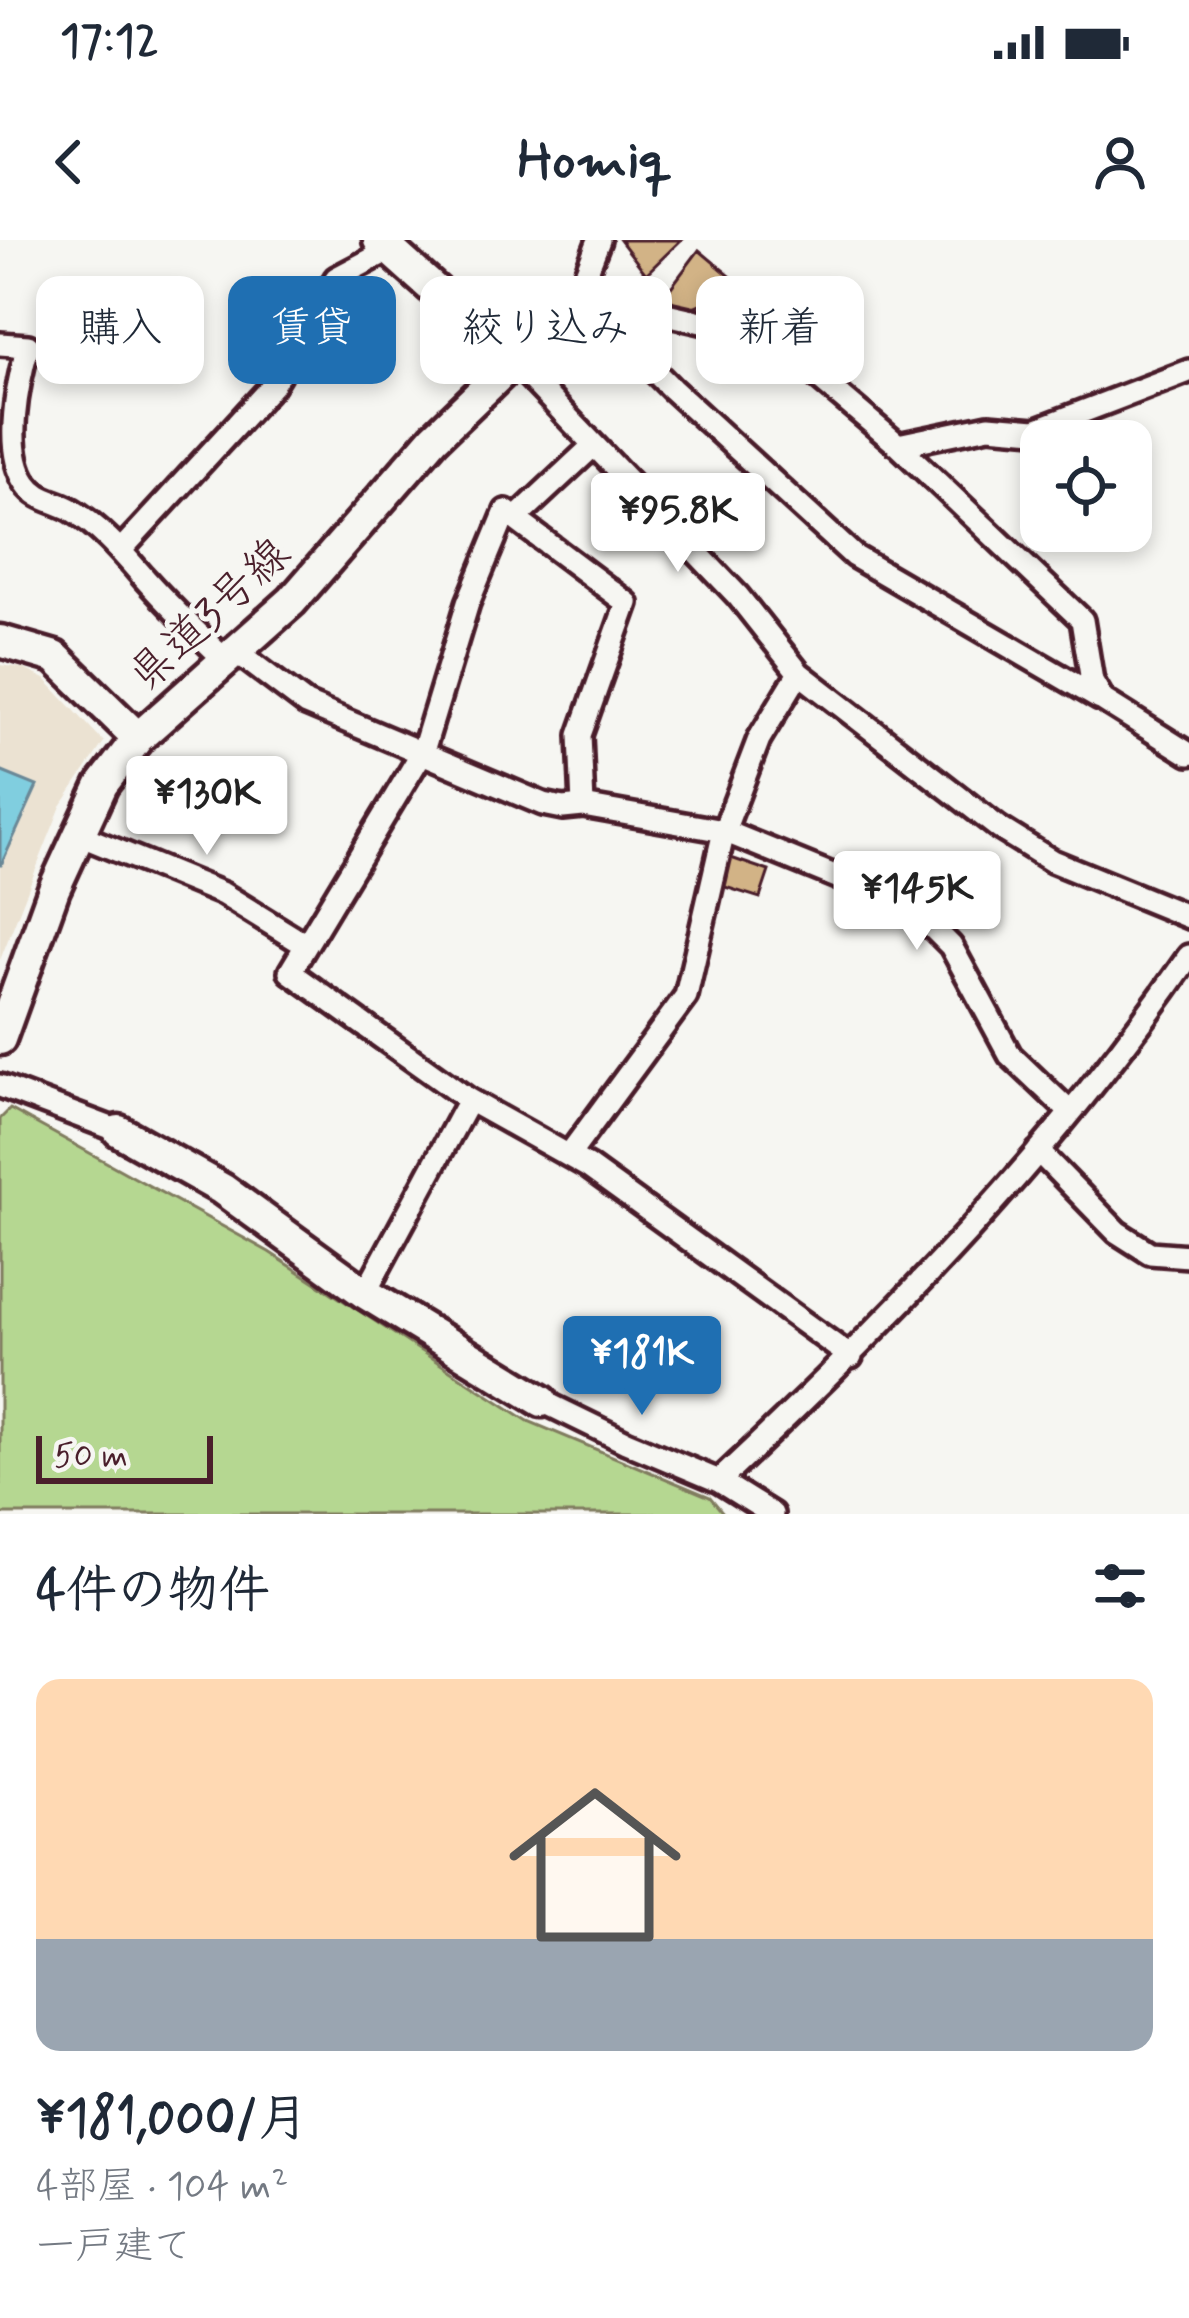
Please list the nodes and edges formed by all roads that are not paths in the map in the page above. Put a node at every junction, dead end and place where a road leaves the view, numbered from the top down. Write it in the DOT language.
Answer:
graph roads {
  1 [pos="599,240"];
  2 [pos="389,243"];
  3 [pos="424,276"];
  4 [pos="585,276"];
  5 [pos="672,315"];
  6 [pos="0,344"];
  7 [pos="1189,370"];
  8 [pos="490,384"];
  9 [pos="536,384"];
  10 [pos="666,384"];
  11 [pos="594,445"];
  12 [pos="898,445"];
  13 [pos="515,518"];
  14 [pos="122,550"];
  15 [pos="0,641"];
  16 [pos="231,656"];
  17 [pos="799,673"];
  18 [pos="1103,700"];
  19 [pos="138,739"];
  20 [pos="423,751"];
  21 [pos="1189,754"];
  22 [pos="583,806"];
  23 [pos="724,831"];
  24 [pos="77,834"];
  25 [pos="1189,917"];
  26 [pos="304,944"];
  27 [pos="1189,956"];
  28 [pos="0,1040"];
  29 [pos="0,1086"];
  30 [pos="469,1100"];
  31 [pos="1070,1112"];
  32 [pos="119,1131"];
  33 [pos="1038,1151"];
  34 [pos="569,1155"];
  35 [pos="1189,1256"];
  36 [pos="365,1293"];
  37 [pos="851,1357"];
  38 [pos="542,1401"];
  39 [pos="719,1481"];
  40 [pos="772,1514"];
  1 -- 4 [label="street"];
  2 -- 3 [label="main road"];
  2 -- 14 [label="street"];
  5 -- 12 [label="street"];
  6 -- 14 [label="street"];
  7 -- 12 [label="street"];
  8 -- 16 [label="main road, 県道3号線"];
  9 -- 11 [label="street"];
  10 -- 18 [label="street"];
  11 -- 13 [label="street"];
  11 -- 17 [label="street"];
  12 -- 18 [label="street"];
  13 -- 20 [label="street"];
  13 -- 22 [label="street"];
  14 -- 16 [label="street"];
  15 -- 19 [label="main road"];
  16 -- 19 [label="main road, 県道3号線"];
  16 -- 20 [label="street"];
  17 -- 23 [label="street"];
  17 -- 25 [label="street"];
  18 -- 21 [label="street"];
  19 -- 24 [label="main road, 県道3号線"];
  20 -- 22 [label="street"];
  20 -- 26 [label="street"];
  22 -- 23 [label="street"];
  23 -- 31 [label="street"];
  23 -- 34 [label="street"];
  24 -- 26 [label="street"];
  24 -- 28 [label="main road, 県道3号線"];
  26 -- 30 [label="street"];
  27 -- 31 [label="street"];
  29 -- 32 [label="street"];
  30 -- 34 [label="street"];
  30 -- 36 [label="street"];
  31 -- 33 [label="street"];
  32 -- 36 [label="main road"];
  33 -- 35 [label="street"];
  33 -- 37 [label="street"];
  34 -- 37 [label="street"];
  36 -- 38 [label="main road"];
  37 -- 39 [label="street"];
  38 -- 39 [label="street"];
  39 -- 40 [label="street"];
}
